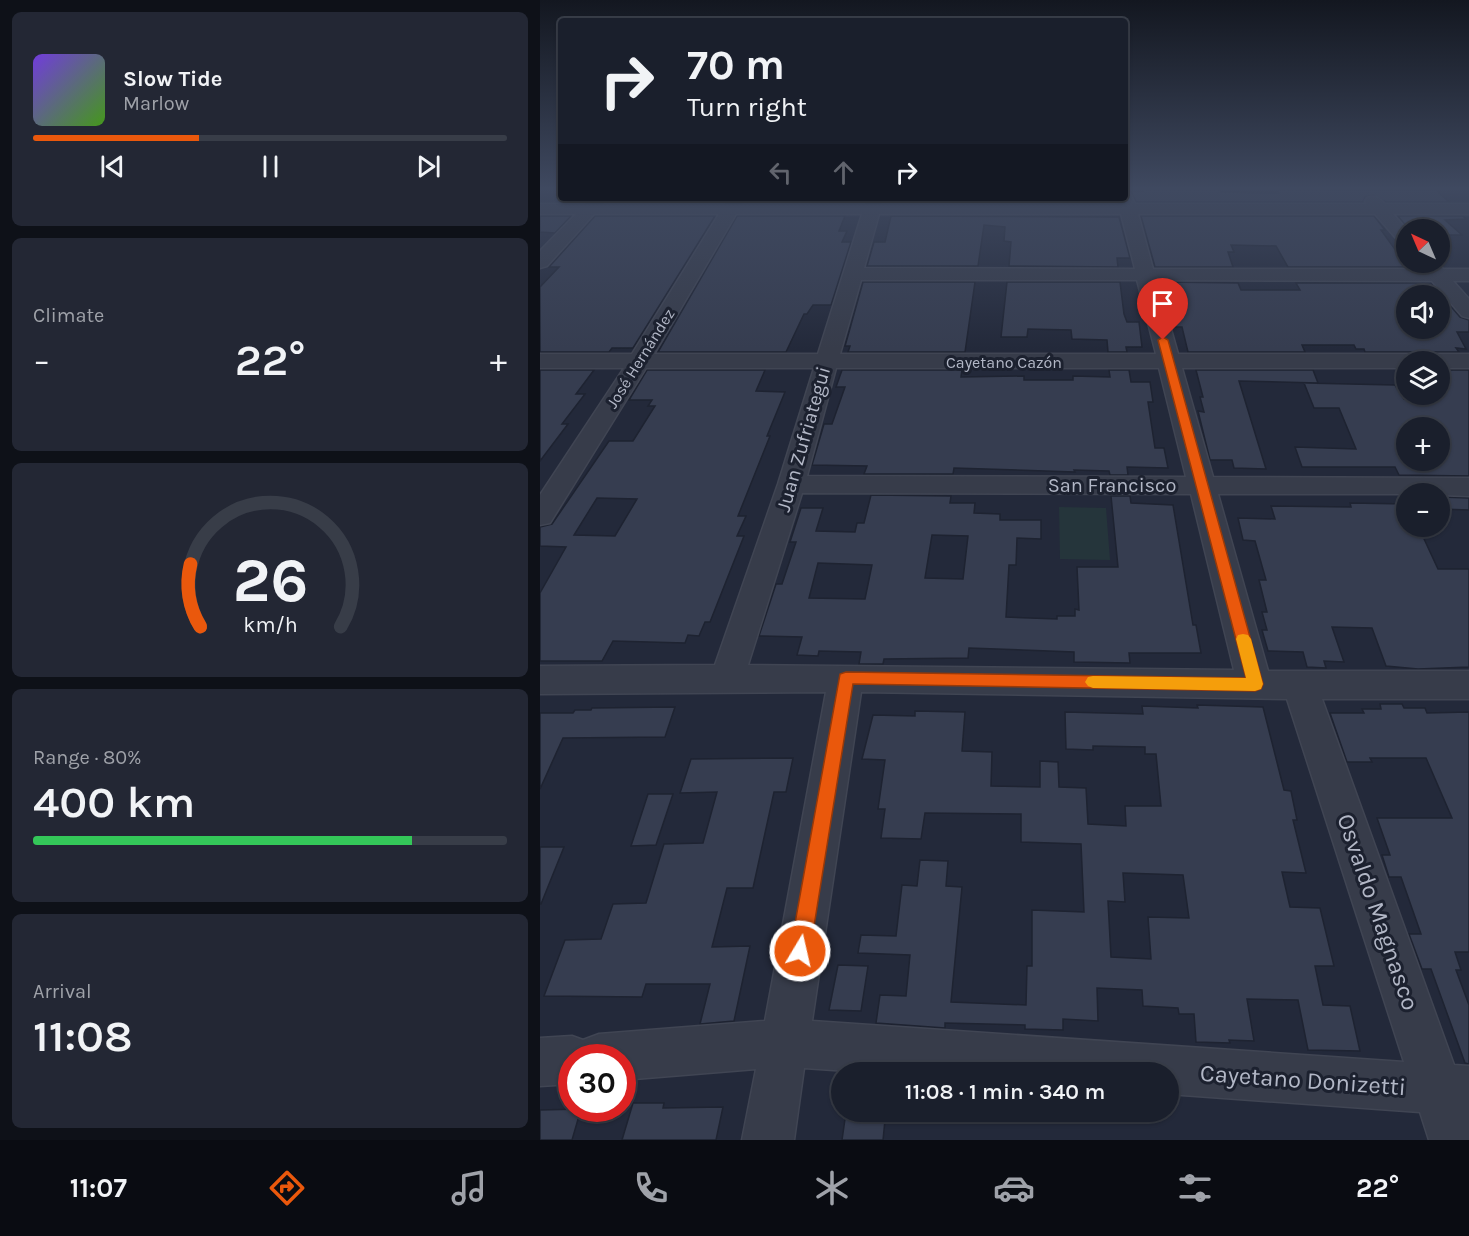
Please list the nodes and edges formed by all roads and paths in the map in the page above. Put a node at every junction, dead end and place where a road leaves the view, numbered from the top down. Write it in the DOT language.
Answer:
graph roads {
  1 [pos="559,242"];
  2 [pos="711,242"];
  3 [pos="862,242"];
  4 [pos="1137,242"];
  5 [pos="540,262"];
  6 [pos="1396,270"];
  7 [pos="1450,272"];
  8 [pos="1435,273"];
  9 [pos="852,274"];
  10 [pos="1146,274"];
  11 [pos="1469,275"];
  12 [pos="1469,312"];
  13 [pos="640,360"];
  14 [pos="540,361"];
  15 [pos="1469,361"];
  16 [pos="826,362"];
  17 [pos="1169,362"];
  18 [pos="791,484"];
  19 [pos="1202,485"];
  20 [pos="1469,487"];
  21 [pos="540,516"];
  22 [pos="846,678"];
  23 [pos="727,679"];
  24 [pos="540,680"];
  25 [pos="1255,684"];
  26 [pos="1300,685"];
  27 [pos="1469,685"];
  28 [pos="784,1043"];
  29 [pos="636,1055"];
  30 [pos="558,1061"];
  31 [pos="540,1062"];
  32 [pos="1454,1090"];
  33 [pos="768,1140"];
  34 [pos="1455,1140"];
  1 -- 5 [label="street"];
  2 -- 13 [label="street, José Hernández"];
  3 -- 9 [label="street, Juan Zufriategui"];
  4 -- 10 [label="street"];
  6 -- 10 [label="street"];
  7 -- 11 [label="street"];
  8 -- 12 [label="street"];
  9 -- 10 [label="street"];
  9 -- 16 [label="street, Juan Zufriategui"];
  10 -- 17 [label="street"];
  13 -- 14 [label="street, Cayetano Cazón"];
  13 -- 16 [label="street, Cayetano Cazón"];
  13 -- 21 [label="street, José Hernández"];
  15 -- 17 [label="street, Cayetano Cazón"];
  16 -- 17 [label="street, Cayetano Cazón"];
  16 -- 18 [label="street, Juan Zufriategui"];
  17 -- 19 [label="street"];
  18 -- 19 [label="street, San Francisco"];
  18 -- 23 [label="street, Juan Zufriategui"];
  19 -- 20 [label="street, San Francisco"];
  19 -- 25 [label="street"];
  22 -- 23 [label="street"];
  22 -- 25 [label="street"];
  22 -- 28 [label="street"];
  23 -- 24 [label="street"];
  25 -- 26 [label="street"];
  26 -- 27 [label="street"];
  26 -- 32 [label="street, Osvaldo Magnasco"];
  28 -- 29 [label="street, Cayetano Donizetti"];
  28 -- 32 [label="street, Cayetano Donizetti"];
  28 -- 33 [label="street"];
  30 -- 31 [label="street"];
  32 -- 34 [label="street, Osvaldo Magnasco"];
}
